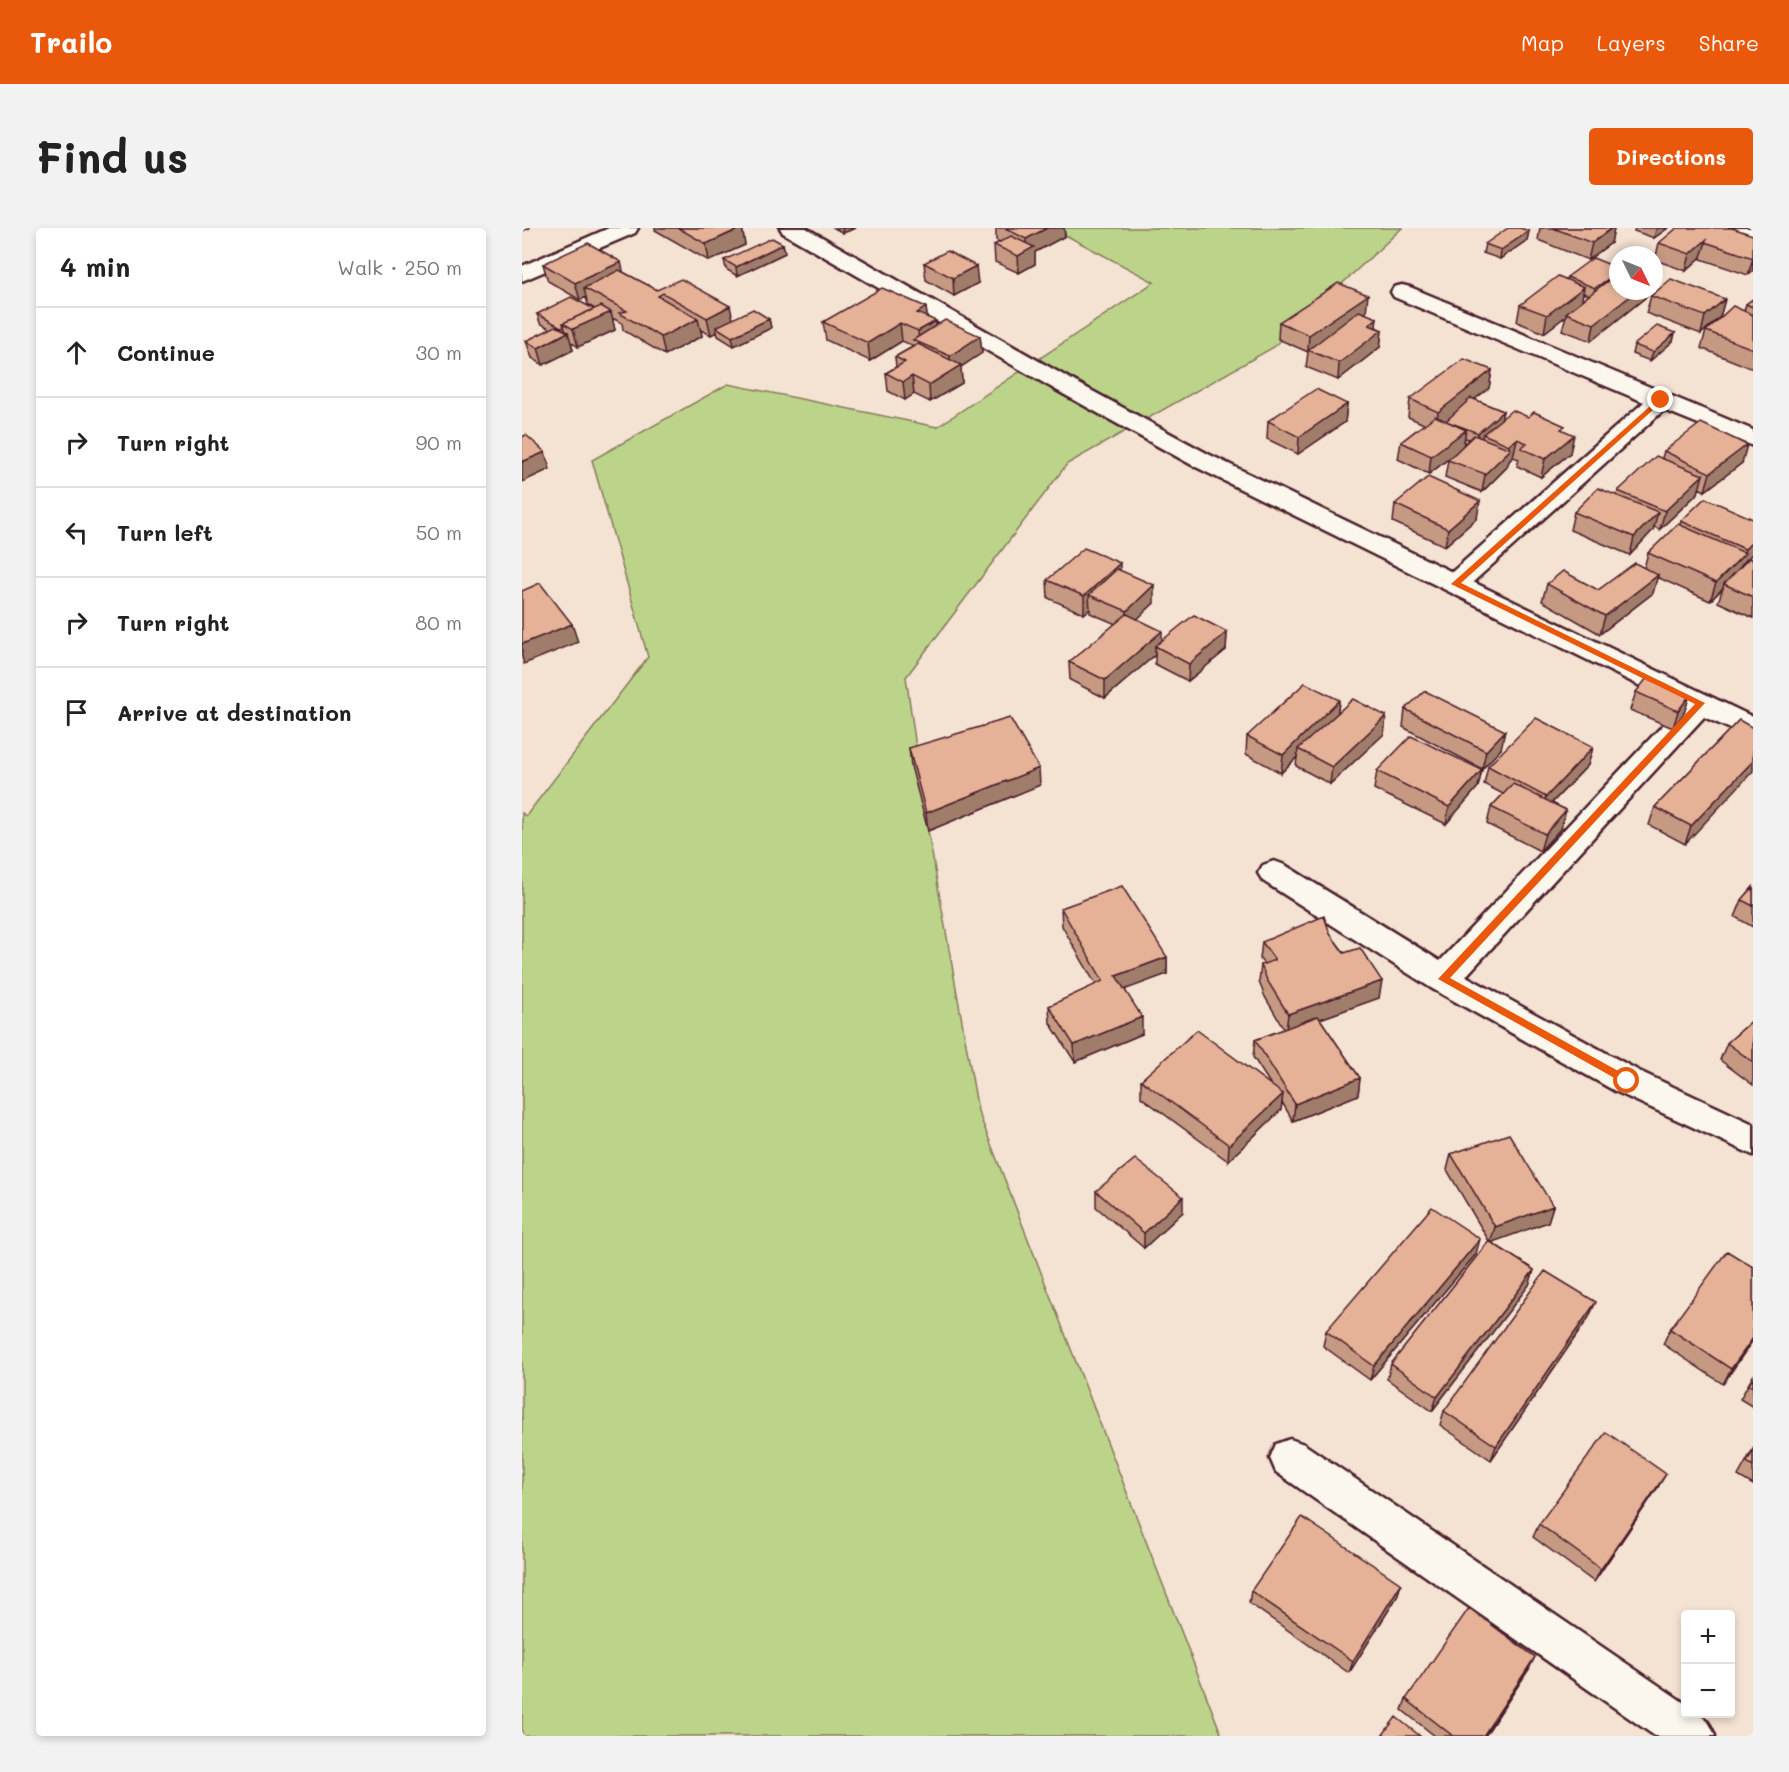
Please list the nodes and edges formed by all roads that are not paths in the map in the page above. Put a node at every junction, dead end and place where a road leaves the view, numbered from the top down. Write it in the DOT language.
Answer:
graph roads {
  1 [pos="627,228"];
  2 [pos="791,228"];
  3 [pos="1741,228"];
  4 [pos="1753,232"];
  5 [pos="522,274"];
  6 [pos="1402,292"];
  7 [pos="1661,400"];
  8 [pos="1753,439"];
  9 [pos="1455,584"];
  10 [pos="1700,703"];
  11 [pos="1753,729"];
  12 [pos="1274,873"];
  13 [pos="1443,979"];
  14 [pos="1753,1140"];
  15 [pos="1290,1458"];
  16 [pos="1693,1736"];
  1 -- 5 [label="street"];
  2 -- 9 [label="street"];
  3 -- 4 [label="street"];
  6 -- 7 [label="street"];
  7 -- 8 [label="street"];
  7 -- 9 [label="street"];
  9 -- 10 [label="street"];
  10 -- 11 [label="street"];
  10 -- 13 [label="street"];
  12 -- 13 [label="street"];
  13 -- 14 [label="street"];
  15 -- 16 [label="street"];
}
